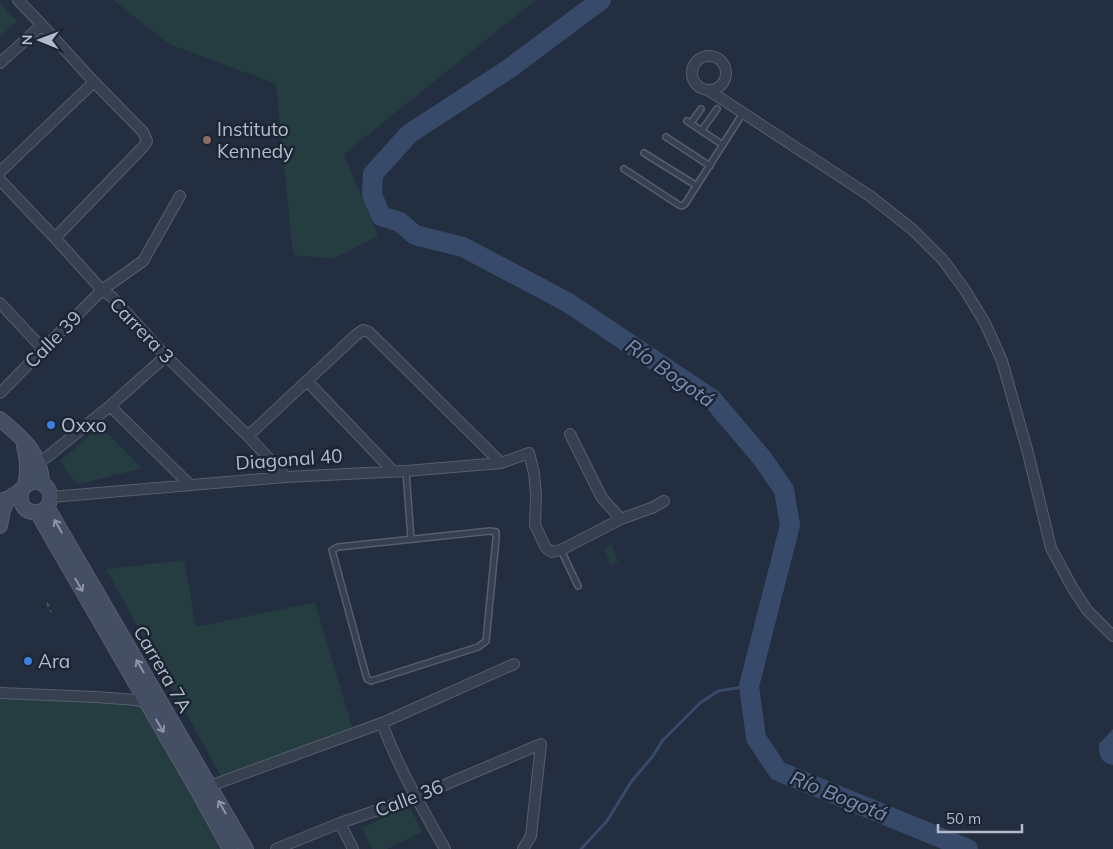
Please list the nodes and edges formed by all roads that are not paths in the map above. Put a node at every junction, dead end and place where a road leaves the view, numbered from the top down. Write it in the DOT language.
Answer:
graph roads {
  1 [pos="18,0"];
  2 [pos="42,25"];
  3 [pos="0,64"];
  4 [pos="94,82"];
  5 [pos="708,90"];
  6 [pos="700,109"];
  7 [pos="717,109"];
  8 [pos="743,113"];
  9 [pos="702,130"];
  10 [pos="666,137"];
  11 [pos="723,145"];
  12 [pos="644,153"];
  13 [pos="710,166"];
  14 [pos="624,169"];
  15 [pos="0,172"];
  16 [pos="0,180"];
  17 [pos="697,186"];
  18 [pos="180,196"];
  19 [pos="55,238"];
  20 [pos="102,290"];
  21 [pos="0,304"];
  22 [pos="43,349"];
  23 [pos="166,356"];
  24 [pos="307,381"];
  25 [pos="0,392"];
  26 [pos="110,406"];
  27 [pos="0,419"];
  28 [pos="570,434"];
  29 [pos="248,436"];
  30 [pos="23,440"];
  31 [pos="39,462"];
  32 [pos="501,463"];
  33 [pos="393,471"];
  34 [pos="406,471"];
  35 [pos="286,477"];
  36 [pos="42,483"];
  37 [pos="190,485"];
  38 [pos="24,488"];
  39 [pos="4,500"];
  40 [pos="664,501"];
  41 [pos="40,506"];
  42 [pos="621,519"];
  43 [pos="1,520"];
  44 [pos="411,539"];
  45 [pos="561,550"];
  46 [pos="578,586"];
  47 [pos="1113,636"];
  48 [pos="514,664"];
  49 [pos="0,693"];
  50 [pos="146,702"];
  51 [pos="382,723"];
  52 [pos="210,786"];
  53 [pos="416,797"];
  54 [pos="340,823"];
  55 [pos="230,849"];
  56 [pos="246,849"];
  57 [pos="276,849"];
  58 [pos="353,849"];
  59 [pos="445,849"];
  60 [pos="523,849"];
  1 -- 2 [label="street"];
  2 -- 3 [label="street"];
  2 -- 4 [label="street"];
  4 -- 15 [label="street"];
  4 -- 19 [label="street"];
  5 -- 8 [label="street"];
  6 -- 9 [label="lane"];
  7 -- 9 [label="lane"];
  8 -- 11 [label="lane"];
  8 -- 47 [label="street"];
  9 -- 11 [label="lane"];
  10 -- 13 [label="lane"];
  11 -- 13 [label="lane"];
  12 -- 17 [label="lane"];
  13 -- 17 [label="lane"];
  14 -- 17 [label="lane"];
  16 -- 19 [label="street, Carrera 3"];
  18 -- 20 [label="street, Calle 39"];
  19 -- 20 [label="street, Carrera 3"];
  20 -- 22 [label="street, Calle 39"];
  20 -- 23 [label="street, Carrera 3"];
  21 -- 22 [label="street"];
  22 -- 25 [label="street, Calle 39"];
  23 -- 26 [label="street"];
  23 -- 29 [label="street, Carrera 3"];
  24 -- 29 [label="street"];
  24 -- 32 [label="street"];
  24 -- 33 [label="street"];
  26 -- 31 [label="street"];
  26 -- 37 [label="street"];
  27 -- 30 [label="main road"];
  28 -- 42 [label="street"];
  29 -- 35 [label="street, Carrera 3"];
  30 -- 31 [label="main road"];
  30 -- 38 [label="main road"];
  31 -- 36 [label="main road"];
  32 -- 34 [label="street, Diagonal 40"];
  32 -- 45 [label="street, Diagonal 40"];
  33 -- 34 [label="street, Diagonal 40"];
  33 -- 35 [label="street, Diagonal 40"];
  34 -- 44 [label="lane"];
  35 -- 37 [label="street, Diagonal 40"];
  36 -- 38 [label="main road"];
  36 -- 41 [label="main road"];
  37 -- 41 [label="street, Diagonal 40"];
  38 -- 39 [label="main road"];
  38 -- 41 [label="main road"];
  39 -- 43 [label="main road"];
  40 -- 42 [label="street"];
  41 -- 43 [label="main road, Diagonal 40"];
  41 -- 50 [label="main road, Carrera 7A, one-way"];
  52 -- 41 [label="main road, Carrera 7A, one-way"];
  42 -- 45 [label="street"];
  44 -- 44 [label="lane"];
  45 -- 46 [label="lane"];
  48 -- 51 [label="street"];
  49 -- 50 [label="street"];
  50 -- 55 [label="main road, Carrera 7A, one-way"];
  51 -- 52 [label="street"];
  51 -- 53 [label="street"];
  56 -- 52 [label="main road, Carrera 7A, one-way"];
  53 -- 54 [label="street, Calle 36"];
  53 -- 59 [label="street"];
  53 -- 60 [label="street, Calle 36"];
  54 -- 57 [label="street, Calle 36"];
  54 -- 58 [label="street"];
}
